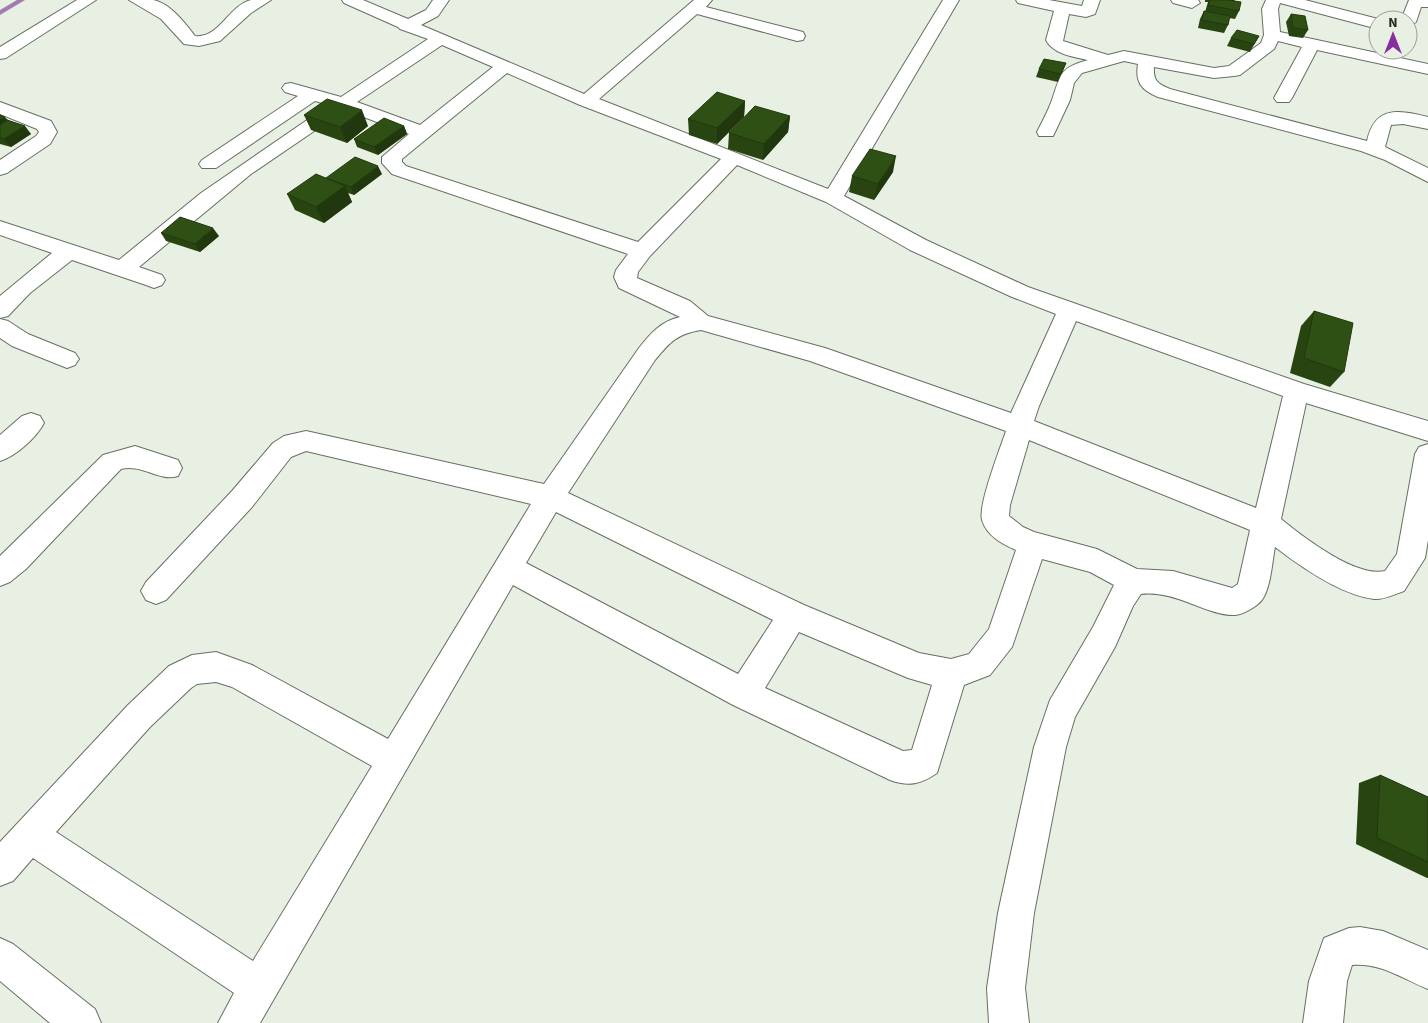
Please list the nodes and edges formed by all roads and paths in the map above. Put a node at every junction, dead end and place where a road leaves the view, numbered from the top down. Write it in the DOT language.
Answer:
graph roads {
  1 [pos="88,0"];
  2 [pos="137,0"];
  3 [pos="263,0"];
  4 [pos="350,0"];
  5 [pos="441,0"];
  6 [pos="951,0"];
  7 [pos="1024,0"];
  8 [pos="1092,0"];
  9 [pos="1274,0"];
  10 [pos="1286,0"];
  11 [pos="1428,2"];
  12 [pos="698,4"];
  13 [pos="1063,8"];
  14 [pos="1412,10"];
  15 [pos="1368,21"];
  16 [pos="406,26"];
  17 [pos="1272,35"];
  18 [pos="797,36"];
  19 [pos="440,40"];
  20 [pos="1312,44"];
  21 [pos="1368,52"];
  22 [pos="0,54"];
  23 [pos="1147,59"];
  24 [pos="1106,60"];
  25 [pos="1409,60"];
  26 [pos="504,67"];
  27 [pos="1428,69"];
  28 [pos="291,88"];
  29 [pos="313,94"];
  30 [pos="1283,98"];
  31 [pos="586,101"];
  32 [pos="342,103"];
  33 [pos="0,107"];
  34 [pos="1428,123"];
  35 [pos="422,132"];
  36 [pos="1046,132"];
  37 [pos="1375,150"];
  38 [pos="734,157"];
  39 [pos="208,164"];
  40 [pos="0,169"];
  41 [pos="1428,176"];
  42 [pos="833,198"];
  43 [pos="0,228"];
  44 [pos="642,251"];
  45 [pos="68,252"];
  46 [pos="121,270"];
  47 [pos="154,280"];
  48 [pos="1070,309"];
  49 [pos="0,310"];
  50 [pos="701,322"];
  51 [pos="0,327"];
  52 [pos="67,359"];
  53 [pos="1297,391"];
  54 [pos="31,423"];
  55 [pos="1020,426"];
  56 [pos="1428,431"];
  57 [pos="0,452"];
  58 [pos="1428,454"];
  59 [pos="168,468"];
  60 [pos="550,497"];
  61 [pos="1266,524"];
  62 [pos="1032,545"];
  63 [pos="508,568"];
  64 [pos="0,573"];
  65 [pos="1132,582"];
  66 [pos="156,592"];
  67 [pos="793,615"];
  68 [pos="952,674"];
  69 [pos="744,694"];
  70 [pos="394,760"];
  71 [pos="29,835"];
  72 [pos="0,868"];
  73 [pos="0,957"];
  74 [pos="1428,970"];
  75 [pos="260,988"];
  76 [pos="81,1023"];
  77 [pos="238,1023"];
  78 [pos="1009,1023"];
  79 [pos="1323,1023"];
  1 -- 22 [label="street"];
  2 -- 3 [label="street"];
  4 -- 16 [label="street"];
  5 -- 16 [label="street"];
  6 -- 42 [label="street"];
  7 -- 13 [label="street"];
  8 -- 13 [label="street"];
  9 -- 17 [label="street"];
  10 -- 15 [label="street"];
  11 -- 14 [label="street"];
  12 -- 18 [label="street"];
  12 -- 31 [label="street"];
  13 -- 24 [label="street"];
  16 -- 19 [label="street"];
  17 -- 20 [label="street"];
  17 -- 23 [label="street"];
  19 -- 26 [label="street"];
  19 -- 32 [label="street"];
  20 -- 21 [label="street"];
  20 -- 30 [label="street"];
  23 -- 24 [label="street"];
  23 -- 37 [label="street"];
  24 -- 36 [label="street"];
  25 -- 27 [label="street"];
  26 -- 31 [label="street"];
  26 -- 35 [label="street"];
  28 -- 29 [label="street"];
  29 -- 32 [label="street"];
  29 -- 39 [label="street"];
  31 -- 38 [label="street"];
  32 -- 35 [label="street"];
  32 -- 46 [label="street"];
  33 -- 40 [label="street"];
  34 -- 37 [label="street"];
  35 -- 44 [label="street"];
  37 -- 41 [label="street"];
  38 -- 42 [label="street"];
  38 -- 44 [label="street"];
  42 -- 48 [label="street"];
  43 -- 45 [label="street"];
  44 -- 50 [label="street"];
  45 -- 46 [label="street"];
  45 -- 49 [label="street"];
  46 -- 47 [label="street"];
  48 -- 53 [label="street"];
  48 -- 55 [label="street"];
  50 -- 55 [label="street"];
  50 -- 60 [label="street"];
  51 -- 52 [label="street"];
  53 -- 56 [label="street"];
  53 -- 61 [label="street"];
  54 -- 57 [label="street"];
  55 -- 61 [label="street"];
  55 -- 62 [label="street"];
  58 -- 61 [label="street"];
  59 -- 64 [label="street"];
  60 -- 63 [label="street"];
  60 -- 66 [label="street"];
  60 -- 67 [label="street"];
  61 -- 65 [label="street"];
  62 -- 65 [label="street"];
  62 -- 68 [label="street"];
  63 -- 69 [label="street"];
  63 -- 70 [label="street"];
  65 -- 78 [label="street"];
  67 -- 68 [label="street"];
  67 -- 69 [label="street"];
  68 -- 69 [label="street"];
  70 -- 71 [label="street"];
  70 -- 75 [label="street"];
  71 -- 72 [label="street"];
  71 -- 75 [label="street"];
  73 -- 76 [label="street"];
  74 -- 79 [label="street"];
  75 -- 77 [label="street"];
}
